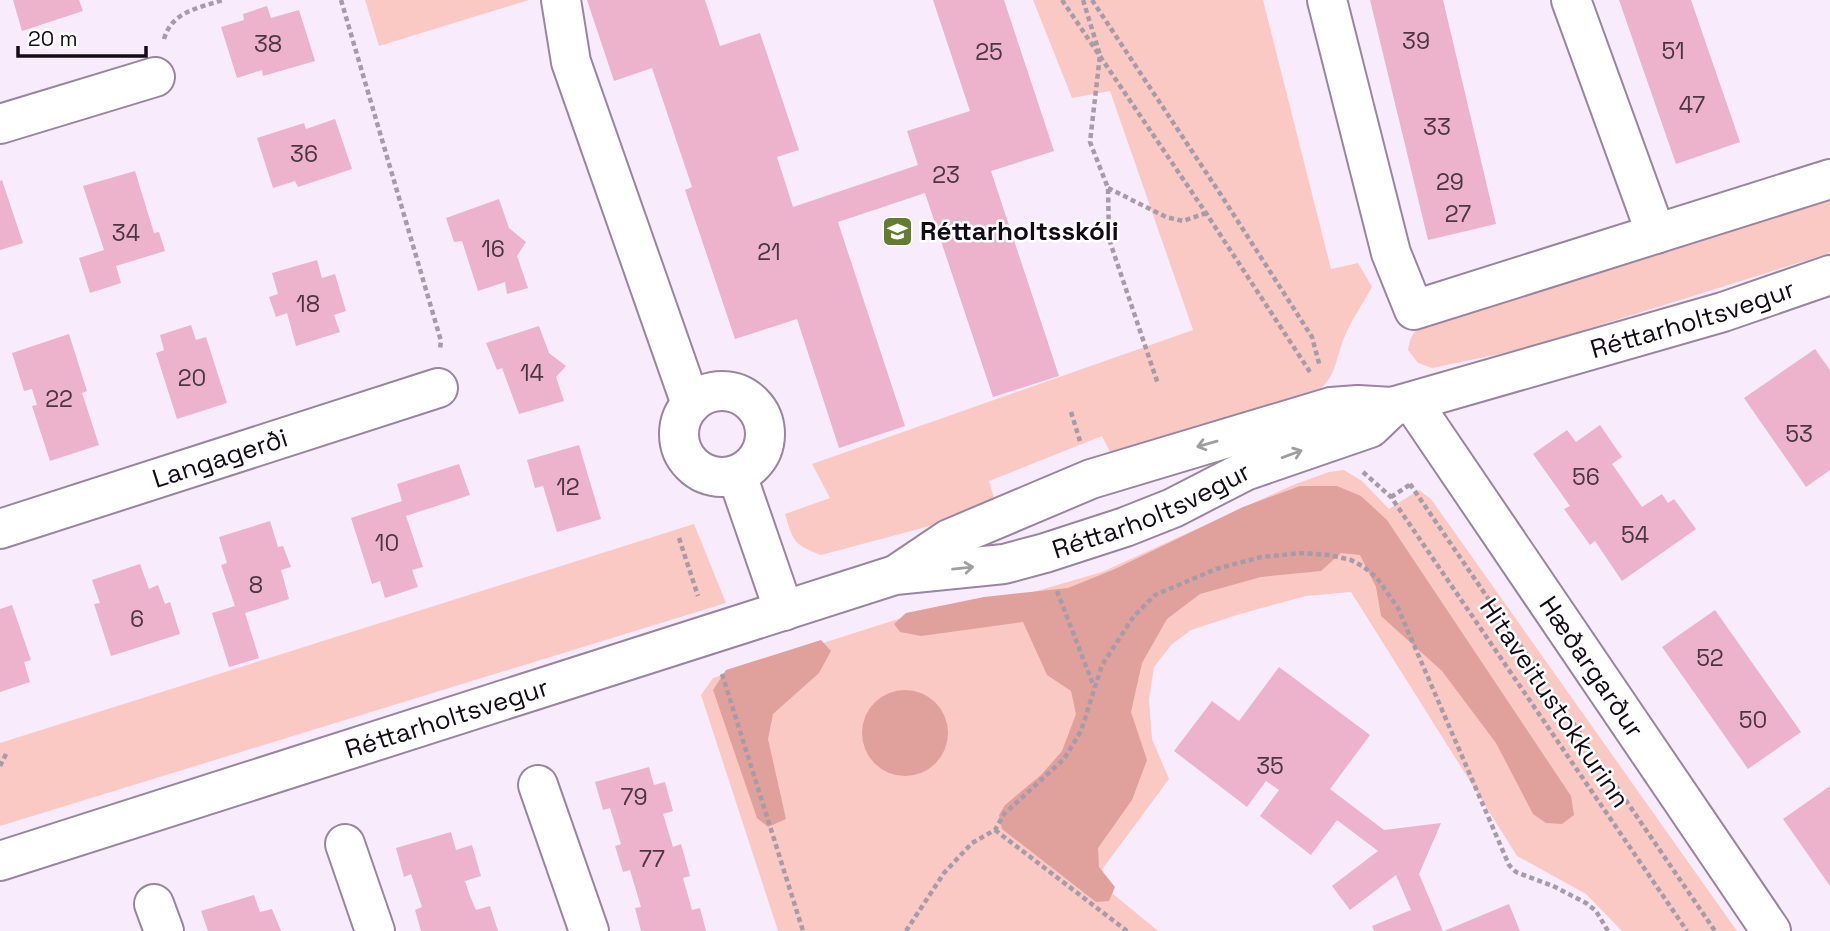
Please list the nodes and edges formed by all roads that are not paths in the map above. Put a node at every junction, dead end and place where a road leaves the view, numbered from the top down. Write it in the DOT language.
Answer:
graph roads {
  1 [pos="561,0"];
  2 [pos="1327,0"];
  3 [pos="1571,0"];
  4 [pos="155,77"];
  5 [pos="0,124"];
  6 [pos="1830,178"];
  7 [pos="1656,234"];
  8 [pos="1830,275"];
  9 [pos="438,388"];
  10 [pos="691,404"];
  11 [pos="1402,405"];
  12 [pos="737,475"];
  13 [pos="0,529"];
  14 [pos="895,575"];
  15 [pos="784,611"];
  16 [pos="538,785"];
  17 [pos="345,844"];
  18 [pos="0,861"];
  19 [pos="375,931"];
  20 [pos="589,931"];
  21 [pos="1771,931"];
  1 -- 10 [label="street"];
  2 -- 7 [label="street"];
  3 -- 7 [label="street"];
  4 -- 5 [label="street"];
  6 -- 7 [label="street"];
  8 -- 11 [label="street, Réttarholtsvegur"];
  9 -- 13 [label="street, Langagerði"];
  10 -- 12 [label="street"];
  10 -- 12 [label="street"];
  14 -- 11 [label="street, Réttarholtsvegur, one-way"];
  11 -- 14 [label="street, Réttarholtsvegur, one-way"];
  11 -- 21 [label="street, Hæðargarður"];
  12 -- 15 [label="street"];
  14 -- 15 [label="street, Réttarholtsvegur"];
  15 -- 18 [label="street, Réttarholtsvegur"];
  16 -- 20 [label="street"];
  17 -- 19 [label="street"];
}
